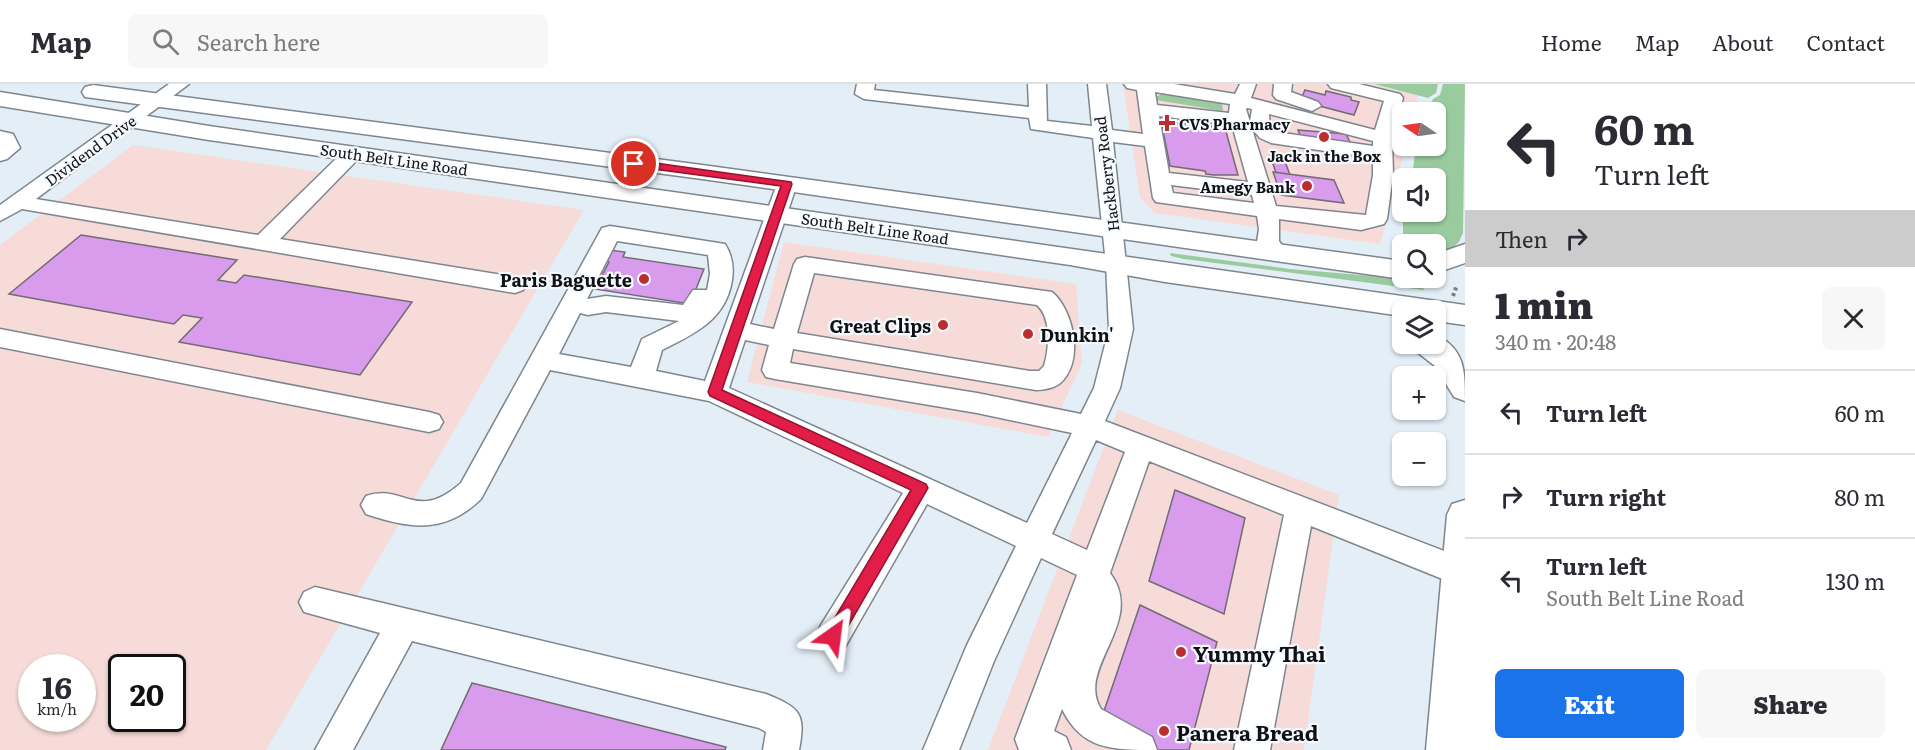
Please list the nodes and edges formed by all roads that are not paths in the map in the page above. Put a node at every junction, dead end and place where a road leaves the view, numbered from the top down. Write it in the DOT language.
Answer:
graph roads {
  1 [pos="30,84"];
  2 [pos="180,84"];
  3 [pos="866,84"];
  4 [pos="1037,84"];
  5 [pos="1096,84"];
  6 [pos="1283,84"];
  7 [pos="1337,84"];
  8 [pos="1151,85"];
  9 [pos="1244,92"];
  10 [pos="0,99"];
  11 [pos="138,104"];
  12 [pos="1263,106"];
  13 [pos="1149,109"];
  14 [pos="1038,114"];
  15 [pos="1240,120"];
  16 [pos="1101,134"];
  17 [pos="0,137"];
  18 [pos="1154,141"];
  19 [pos="1382,145"];
  20 [pos="1248,149"];
  21 [pos="353,153"];
  22 [pos="0,155"];
  23 [pos="1160,178"];
  24 [pos="787,184"];
  25 [pos="1260,190"];
  26 [pos="5,197"];
  27 [pos="1267,212"];
  28 [pos="777,214"];
  29 [pos="1112,229"];
  30 [pos="263,243"];
  31 [pos="710,248"];
  32 [pos="1276,252"];
  33 [pos="1465,253"];
  34 [pos="1446,260"];
  35 [pos="1117,264"];
  36 [pos="1392,269"];
  37 [pos="515,285"];
  38 [pos="1449,296"];
  39 [pos="1334,298"];
  40 [pos="580,305"];
  41 [pos="1392,322"];
  42 [pos="693,323"];
  43 [pos="735,330"];
  44 [pos="0,338"];
  45 [pos="783,339"];
  46 [pos="1441,354"];
  47 [pos="543,360"];
  48 [pos="913,361"];
  49 [pos="641,377"];
  50 [pos="1465,389"];
  51 [pos="714,392"];
  52 [pos="910,392"];
  53 [pos="429,422"];
  54 [pos="1089,426"];
  55 [pos="1141,445"];
  56 [pos="921,488"];
  57 [pos="376,505"];
  58 [pos="1300,508"];
  59 [pos="1465,515"];
  60 [pos="1035,541"];
  61 [pos="1094,572"];
  62 [pos="1461,572"];
  63 [pos="315,602"];
  64 [pos="403,625"];
  65 [pos="833,636"];
  66 [pos="333,750"];
  67 [pos="781,750"];
  68 [pos="940,750"];
  69 [pos="1053,750"];
  70 [pos="1139,750"];
  71 [pos="1252,750"];
  72 [pos="1448,750"];
  1 -- 11 [label="main road, South Belt Line Road"];
  2 -- 11 [label="street, Dividend Drive"];
  3 -- 14 [label="street"];
  4 -- 14 [label="street"];
  5 -- 16 [label="street, Hackberry Road"];
  6 -- 19 [label="street"];
  7 -- 19 [label="street"];
  8 -- 9 [label="street"];
  8 -- 13 [label="street"];
  9 -- 12 [label="street"];
  9 -- 15 [label="street"];
  10 -- 11 [label="main road, South Belt Line Road"];
  11 -- 21 [label="main road, South Belt Line Road"];
  11 -- 24 [label="main road, South Belt Line Road"];
  11 -- 26 [label="street, Dividend Drive"];
  12 -- 19 [label="street"];
  12 -- 19 [label="street"];
  13 -- 15 [label="street"];
  13 -- 18 [label="street"];
  14 -- 16 [label="street"];
  15 -- 20 [label="street"];
  16 -- 18 [label="street"];
  16 -- 29 [label="street, Hackberry Road"];
  17 -- 22 [label="street"];
  18 -- 23 [label="street"];
  19 -- 20 [label="street"];
  19 -- 27 [label="street"];
  20 -- 25 [label="street"];
  21 -- 28 [label="main road, South Belt Line Road"];
  21 -- 30 [label="street"];
  23 -- 25 [label="street"];
  23 -- 27 [label="street"];
  24 -- 28 [label="street"];
  24 -- 29 [label="main road, South Belt Line Road"];
  25 -- 27 [label="street"];
  26 -- 30 [label="street"];
  27 -- 32 [label="street"];
  28 -- 35 [label="main road, South Belt Line Road"];
  28 -- 43 [label="street"];
  29 -- 32 [label="main road, South Belt Line Road"];
  29 -- 35 [label="street, Hackberry Road"];
  30 -- 37 [label="street"];
  31 -- 40 [label="street"];
  31 -- 40 [label="street"];
  31 -- 42 [label="street"];
  32 -- 36 [label="main road, South Belt Line Road"];
  33 -- 34 [label="main road"];
  35 -- 39 [label="main road, South Belt Line Road"];
  35 -- 54 [label="street, Hackberry Road"];
  38 -- 39 [label="main road, South Belt Line Road"];
  39 -- 41 [label="main road"];
  40 -- 42 [label="street"];
  40 -- 47 [label="street"];
  42 -- 49 [label="street"];
  43 -- 45 [label="street"];
  43 -- 51 [label="street"];
  44 -- 53 [label="street"];
  45 -- 48 [label="street"];
  45 -- 48 [label="street"];
  45 -- 52 [label="street"];
  46 -- 50 [label="main road"];
  47 -- 49 [label="street"];
  47 -- 57 [label="street"];
  48 -- 52 [label="street"];
  49 -- 51 [label="street"];
  51 -- 56 [label="street"];
  52 -- 54 [label="street"];
  54 -- 55 [label="street"];
  54 -- 60 [label="street, Hackberry Road"];
  55 -- 58 [label="street"];
  55 -- 61 [label="street"];
  56 -- 60 [label="street"];
  56 -- 65 [label="street"];
  58 -- 62 [label="street"];
  58 -- 71 [label="street"];
  59 -- 62 [label="main road"];
  60 -- 61 [label="street"];
  60 -- 68 [label="street, Hackberry Road"];
  61 -- 69 [label="street"];
  61 -- 70 [label="street"];
  62 -- 72 [label="main road"];
  63 -- 64 [label="street"];
  64 -- 66 [label="street"];
  64 -- 67 [label="street"];
}
